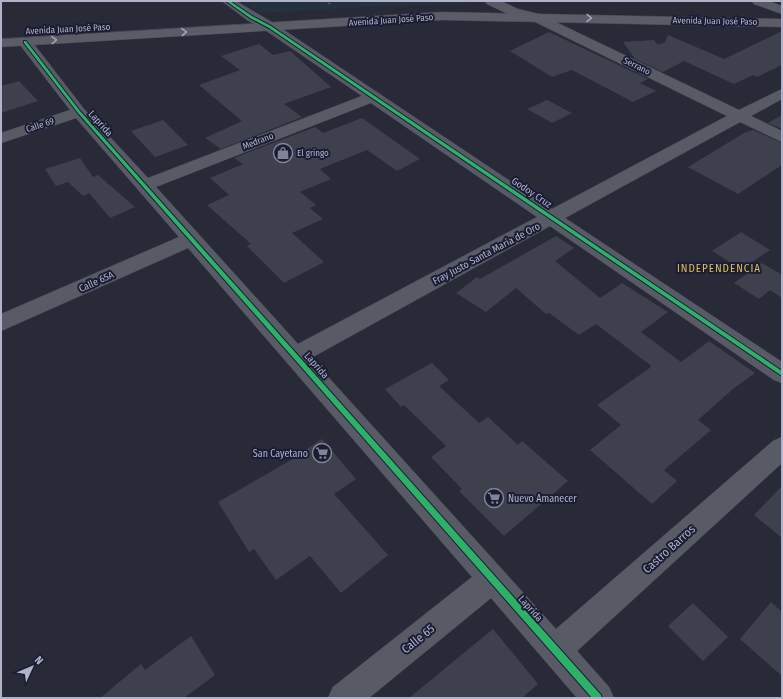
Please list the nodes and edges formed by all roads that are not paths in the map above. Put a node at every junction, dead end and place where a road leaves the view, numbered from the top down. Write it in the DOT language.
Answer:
graph roads {
  1 [pos="228,1"];
  2 [pos="491,1"];
  3 [pos="758,1"];
  4 [pos="504,7"];
  5 [pos="782,11"];
  6 [pos="535,16"];
  7 [pos="251,17"];
  8 [pos="782,23"];
  9 [pos="270,27"];
  10 [pos="1,33"];
  11 [pos="25,42"];
  12 [pos="1,43"];
  13 [pos="782,93"];
  14 [pos="373,97"];
  15 [pos="79,112"];
  16 [pos="740,116"];
  17 [pos="782,137"];
  18 [pos="1,138"];
  19 [pos="144,186"];
  20 [pos="552,218"];
  21 [pos="191,239"];
  22 [pos="1,323"];
  23 [pos="295,356"];
  24 [pos="782,374"];
  25 [pos="782,448"];
  26 [pos="492,579"];
  27 [pos="555,650"];
  28 [pos="344,698"];
  29 [pos="598,698"];
  1 -- 7 [label="street"];
  2 -- 4 [label="street, Serrano"];
  3 -- 5 [label="street"];
  4 -- 5 [label="main road, Avenida Juan José Paso"];
  4 -- 6 [label="street, Serrano"];
  4 -- 7 [label="main road, Avenida Juan José Paso"];
  6 -- 8 [label="main road, Avenida Juan José Paso, one-way"];
  6 -- 9 [label="main road, Avenida Juan José Paso"];
  6 -- 16 [label="street, Serrano"];
  7 -- 9 [label="street, Godoy Cruz"];
  7 -- 10 [label="main road, Avenida Juan José Paso"];
  11 -- 9 [label="main road, Avenida Juan José Paso, one-way"];
  9 -- 14 [label="street, Godoy Cruz"];
  11 -- 12 [label="main road, Avenida Juan José Paso"];
  11 -- 15 [label="street, Laprida"];
  13 -- 16 [label="street, Fray Justo Santa María de Oro"];
  14 -- 19 [label="street, Medrano"];
  14 -- 20 [label="street, Godoy Cruz"];
  15 -- 18 [label="street, Calle 69"];
  15 -- 19 [label="street, Laprida"];
  16 -- 17 [label="street, Serrano"];
  16 -- 20 [label="street, Fray Justo Santa María de Oro"];
  19 -- 21 [label="street, Laprida"];
  20 -- 23 [label="street, Fray Justo Santa María de Oro"];
  20 -- 24 [label="street, Godoy Cruz"];
  21 -- 22 [label="street, Calle 65A"];
  21 -- 23 [label="street, Laprida"];
  23 -- 26 [label="street, Laprida"];
  25 -- 27 [label="street, Castro Barros"];
  26 -- 27 [label="street, Laprida"];
  26 -- 28 [label="street, Calle 65"];
  27 -- 29 [label="street, Laprida"];
}
